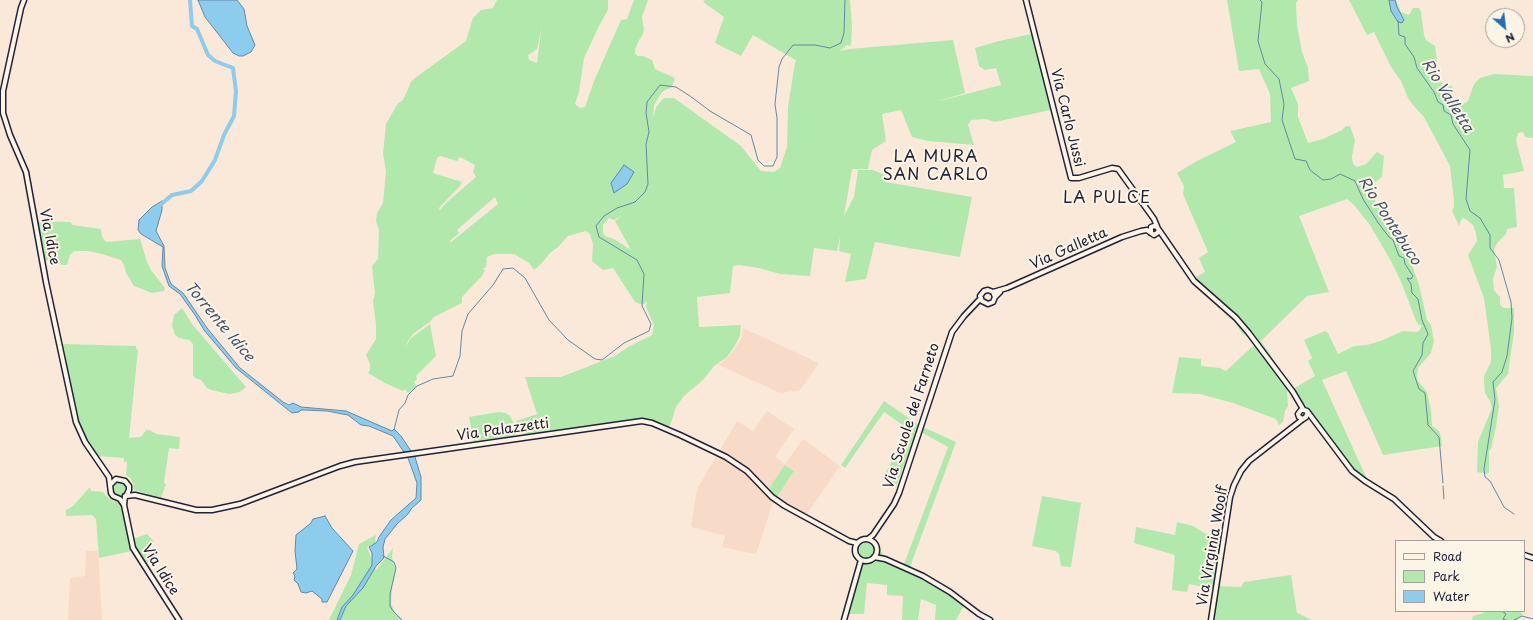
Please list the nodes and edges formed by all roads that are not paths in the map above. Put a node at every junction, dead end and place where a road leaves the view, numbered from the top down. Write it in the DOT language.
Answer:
graph roads {
  1 [pos="24,0"];
  2 [pos="1026,0"];
  3 [pos="1155,227"];
  4 [pos="1149,232"];
  5 [pos="1156,234"];
  6 [pos="1163,236"];
  7 [pos="1002,290"];
  8 [pos="993,292"];
  9 [pos="995,297"];
  10 [pos="982,300"];
  11 [pos="1300,412"];
  12 [pos="1307,414"];
  13 [pos="1304,419"];
  14 [pos="1314,421"];
  15 [pos="1292,428"];
  16 [pos="107,473"];
  17 [pos="116,479"];
  18 [pos="111,484"];
  19 [pos="129,489"];
  20 [pos="135,495"];
  21 [pos="126,496"];
  22 [pos="119,498"];
  23 [pos="124,506"];
  24 [pos="870,540"];
  25 [pos="1439,540"];
  26 [pos="849,541"];
  27 [pos="857,543"];
  28 [pos="854,549"];
  29 [pos="877,551"];
  30 [pos="874,557"];
  31 [pos="885,559"];
  32 [pos="862,561"];
  33 [pos="179,620"];
  34 [pos="844,620"];
  35 [pos="990,620"];
  36 [pos="1211,620"];
  1 -- 16 [label="main road, Via Idice"];
  2 -- 3 [label="main road, Via Carlo Jussi"];
  3 -- 4 [label="main road, Via Carlo Jussi"];
  3 -- 5 [label="main road"];
  3 -- 6 [label="main road, Via Carlo Jussi"];
  4 -- 5 [label="main road"];
  4 -- 7 [label="main road, Via Galletta"];
  5 -- 6 [label="main road"];
  6 -- 11 [label="main road, Via Carlo Jussi"];
  7 -- 8 [label="main road, Via Galletta"];
  7 -- 9 [label="main road, Via Galletta"];
  8 -- 9 [label="main road"];
  8 -- 10 [label="main road"];
  9 -- 10 [label="main road"];
  10 -- 24 [label="main road, Via Scuole del Farneto"];
  11 -- 12 [label="main road"];
  11 -- 13 [label="main road"];
  11 -- 15 [label="main road, Via Virginia Woolf"];
  12 -- 13 [label="main road, Via Virginia Woolf"];
  12 -- 14 [label="main road"];
  13 -- 14 [label="main road"];
  13 -- 15 [label="main road, Via Virginia Woolf"];
  14 -- 25 [label="main road"];
  15 -- 36 [label="main road, Via Virginia Woolf"];
  16 -- 17 [label="main road, Via Idice"];
  16 -- 18 [label="main road, Via Idice"];
  17 -- 18 [label="main road"];
  17 -- 19 [label="main road, Via Idice"];
  18 -- 22 [label="main road, Via Idice"];
  19 -- 20 [label="main road"];
  19 -- 21 [label="main road, Via Idice"];
  20 -- 21 [label="main road, Via Palazzetti"];
  20 -- 26 [label="main road, Via Palazzetti"];
  21 -- 22 [label="main road"];
  21 -- 23 [label="main road, Via Idice"];
  22 -- 23 [label="main road, Via Idice"];
  23 -- 33 [label="main road, Via Idice"];
  24 -- 27 [label="main road"];
  24 -- 29 [label="main road"];
  26 -- 27 [label="main road, Via Palazzetti"];
  26 -- 28 [label="main road, Via Palazzetti"];
  27 -- 28 [label="main road"];
  28 -- 32 [label="main road, Via Palazzetti"];
  29 -- 30 [label="main road"];
  29 -- 31 [label="main road"];
  30 -- 31 [label="main road"];
  30 -- 32 [label="main road"];
  31 -- 35 [label="main road"];
  32 -- 34 [label="main road"];
}
